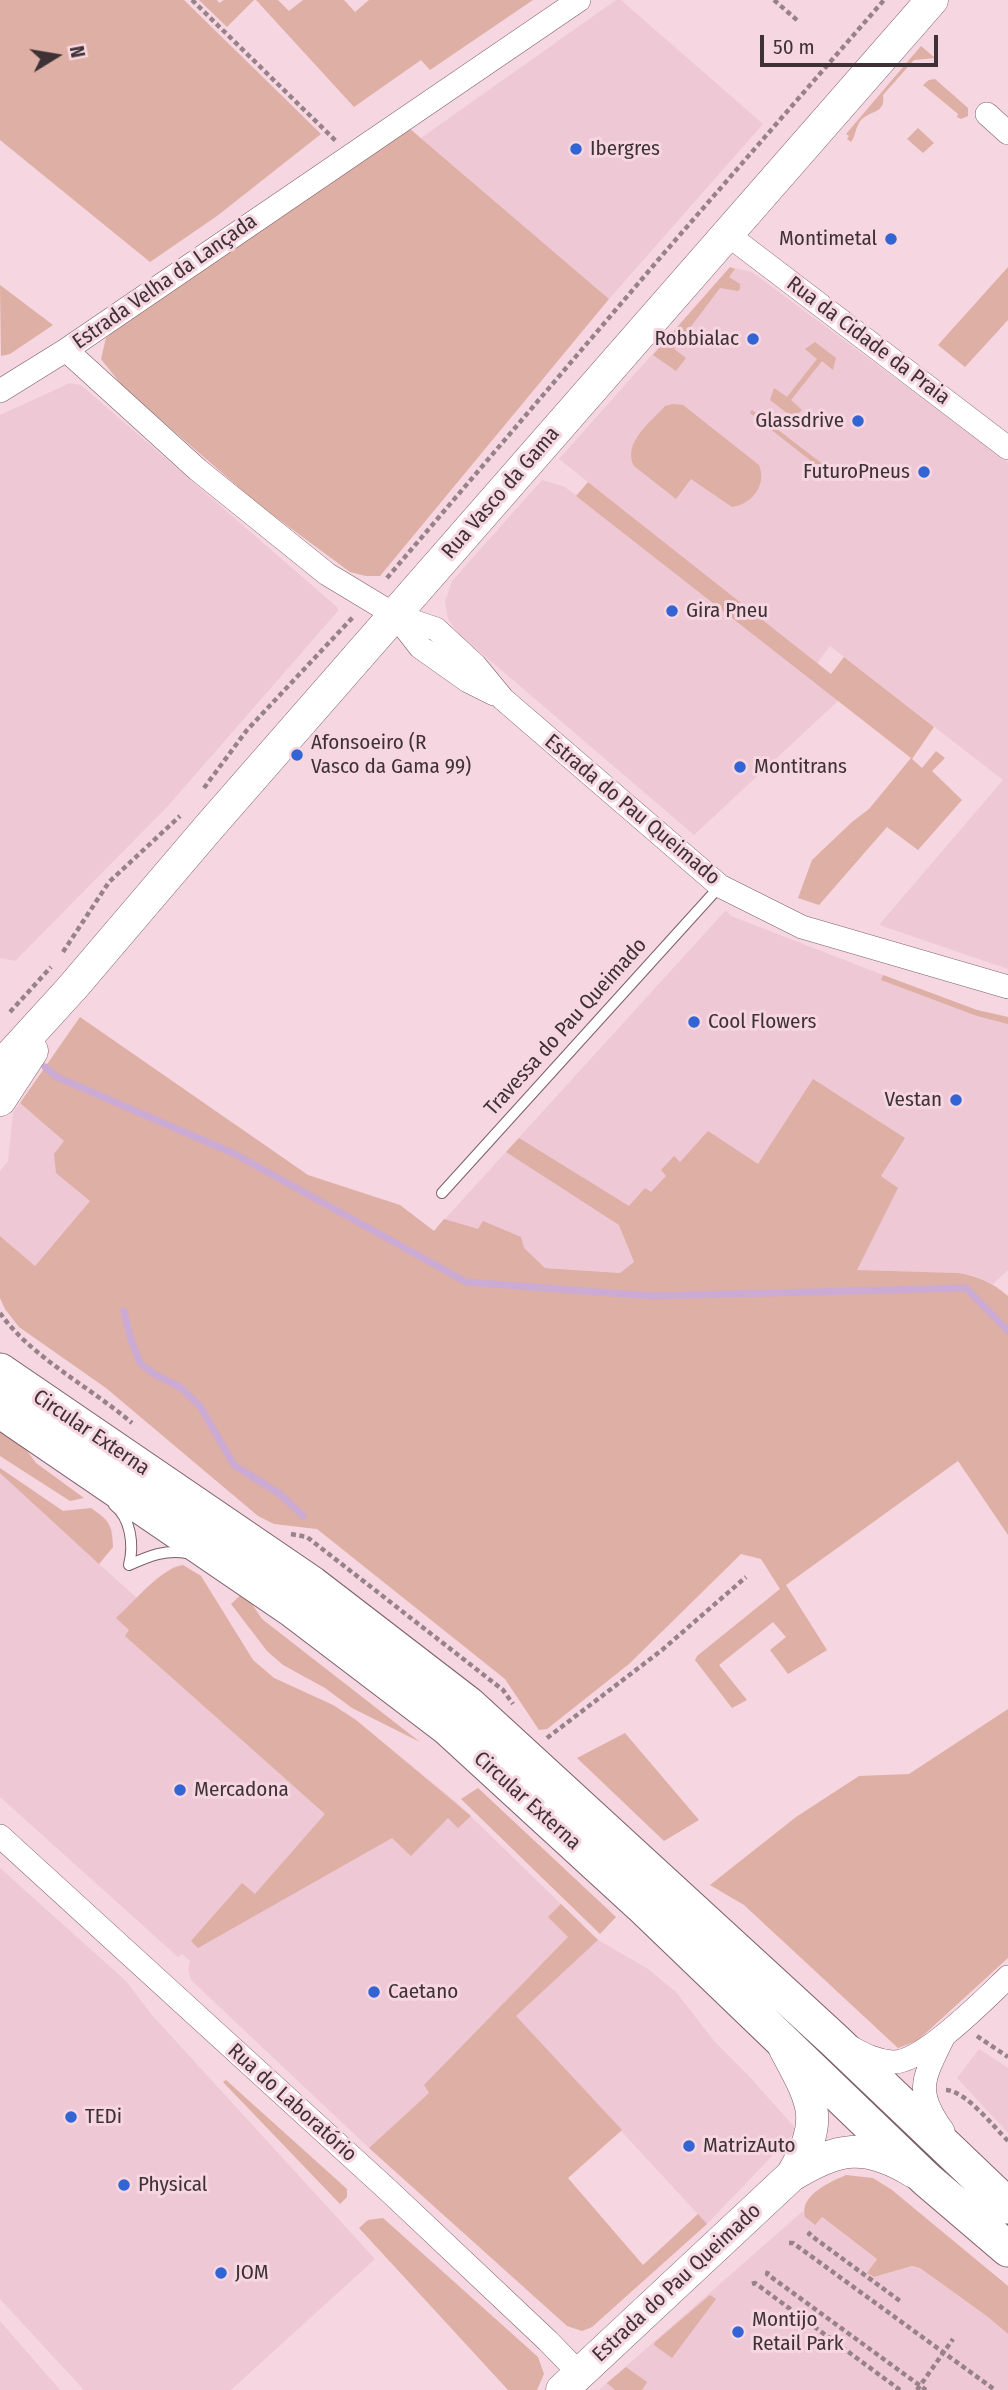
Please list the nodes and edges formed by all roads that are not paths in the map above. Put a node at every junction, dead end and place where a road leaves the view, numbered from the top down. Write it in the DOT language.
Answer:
graph roads {
  1 [pos="579,0"];
  2 [pos="932,0"];
  3 [pos="986,114"];
  4 [pos="1008,132"];
  5 [pos="727,234"];
  6 [pos="66,350"];
  7 [pos="2,388"];
  8 [pos="1008,448"];
  9 [pos="382,607"];
  10 [pos="720,886"];
  11 [pos="1008,987"];
  12 [pos="72,988"];
  13 [pos="0,1067"];
  14 [pos="0,1100"];
  15 [pos="442,1193"];
  16 [pos="0,1371"];
  17 [pos="0,1410"];
  18 [pos="109,1502"];
  19 [pos="226,1565"];
  20 [pos="0,1836"];
  21 [pos="1008,1978"];
  22 [pos="951,2029"];
  23 [pos="834,2039"];
  24 [pos="782,2043"];
  25 [pos="967,2166"];
  26 [pos="791,2176"];
  27 [pos="926,2179"];
  28 [pos="1008,2206"];
  29 [pos="1008,2249"];
  30 [pos="571,2382"];
  1 -- 6 [label="street, Estrada Velha da Lançada"];
  2 -- 5 [label="main road, Rua Vasco da Gama"];
  3 -- 4 [label="street"];
  5 -- 8 [label="street, Rua da Cidade da Praia"];
  5 -- 9 [label="main road, Rua Vasco da Gama"];
  6 -- 7 [label="street"];
  6 -- 9 [label="street, Estrada Velha da Lançada"];
  9 -- 10 [label="street, Estrada do Pau Queimado"];
  9 -- 12 [label="main road, Rua Vasco da Gama"];
  10 -- 11 [label="street, Estrada do Pau Queimado"];
  10 -- 15 [label="lane, Travessa do Pau Queimado"];
  12 -- 13 [label="main road, Rua Vasco da Gama"];
  12 -- 14 [label="main road, Rua Vasco da Gama"];
  16 -- 23 [label="main road, Circular Externa"];
  17 -- 19 [label="main road, Circular Externa"];
  18 -- 19 [label="lane"];
  19 -- 24 [label="main road, Circular Externa"];
  20 -- 30 [label="street, Rua do Laboratório"];
  21 -- 22 [label="street"];
  22 -- 23 [label="street"];
  22 -- 25 [label="street"];
  23 -- 25 [label="main road, Circular Externa"];
  24 -- 26 [label="main road"];
  24 -- 27 [label="main road, Circular Externa"];
  25 -- 28 [label="main road, Circular Externa"];
  26 -- 27 [label="main road"];
  26 -- 30 [label="main road, Estrada do Pau Queimado"];
  27 -- 29 [label="main road, Circular Externa"];
}
